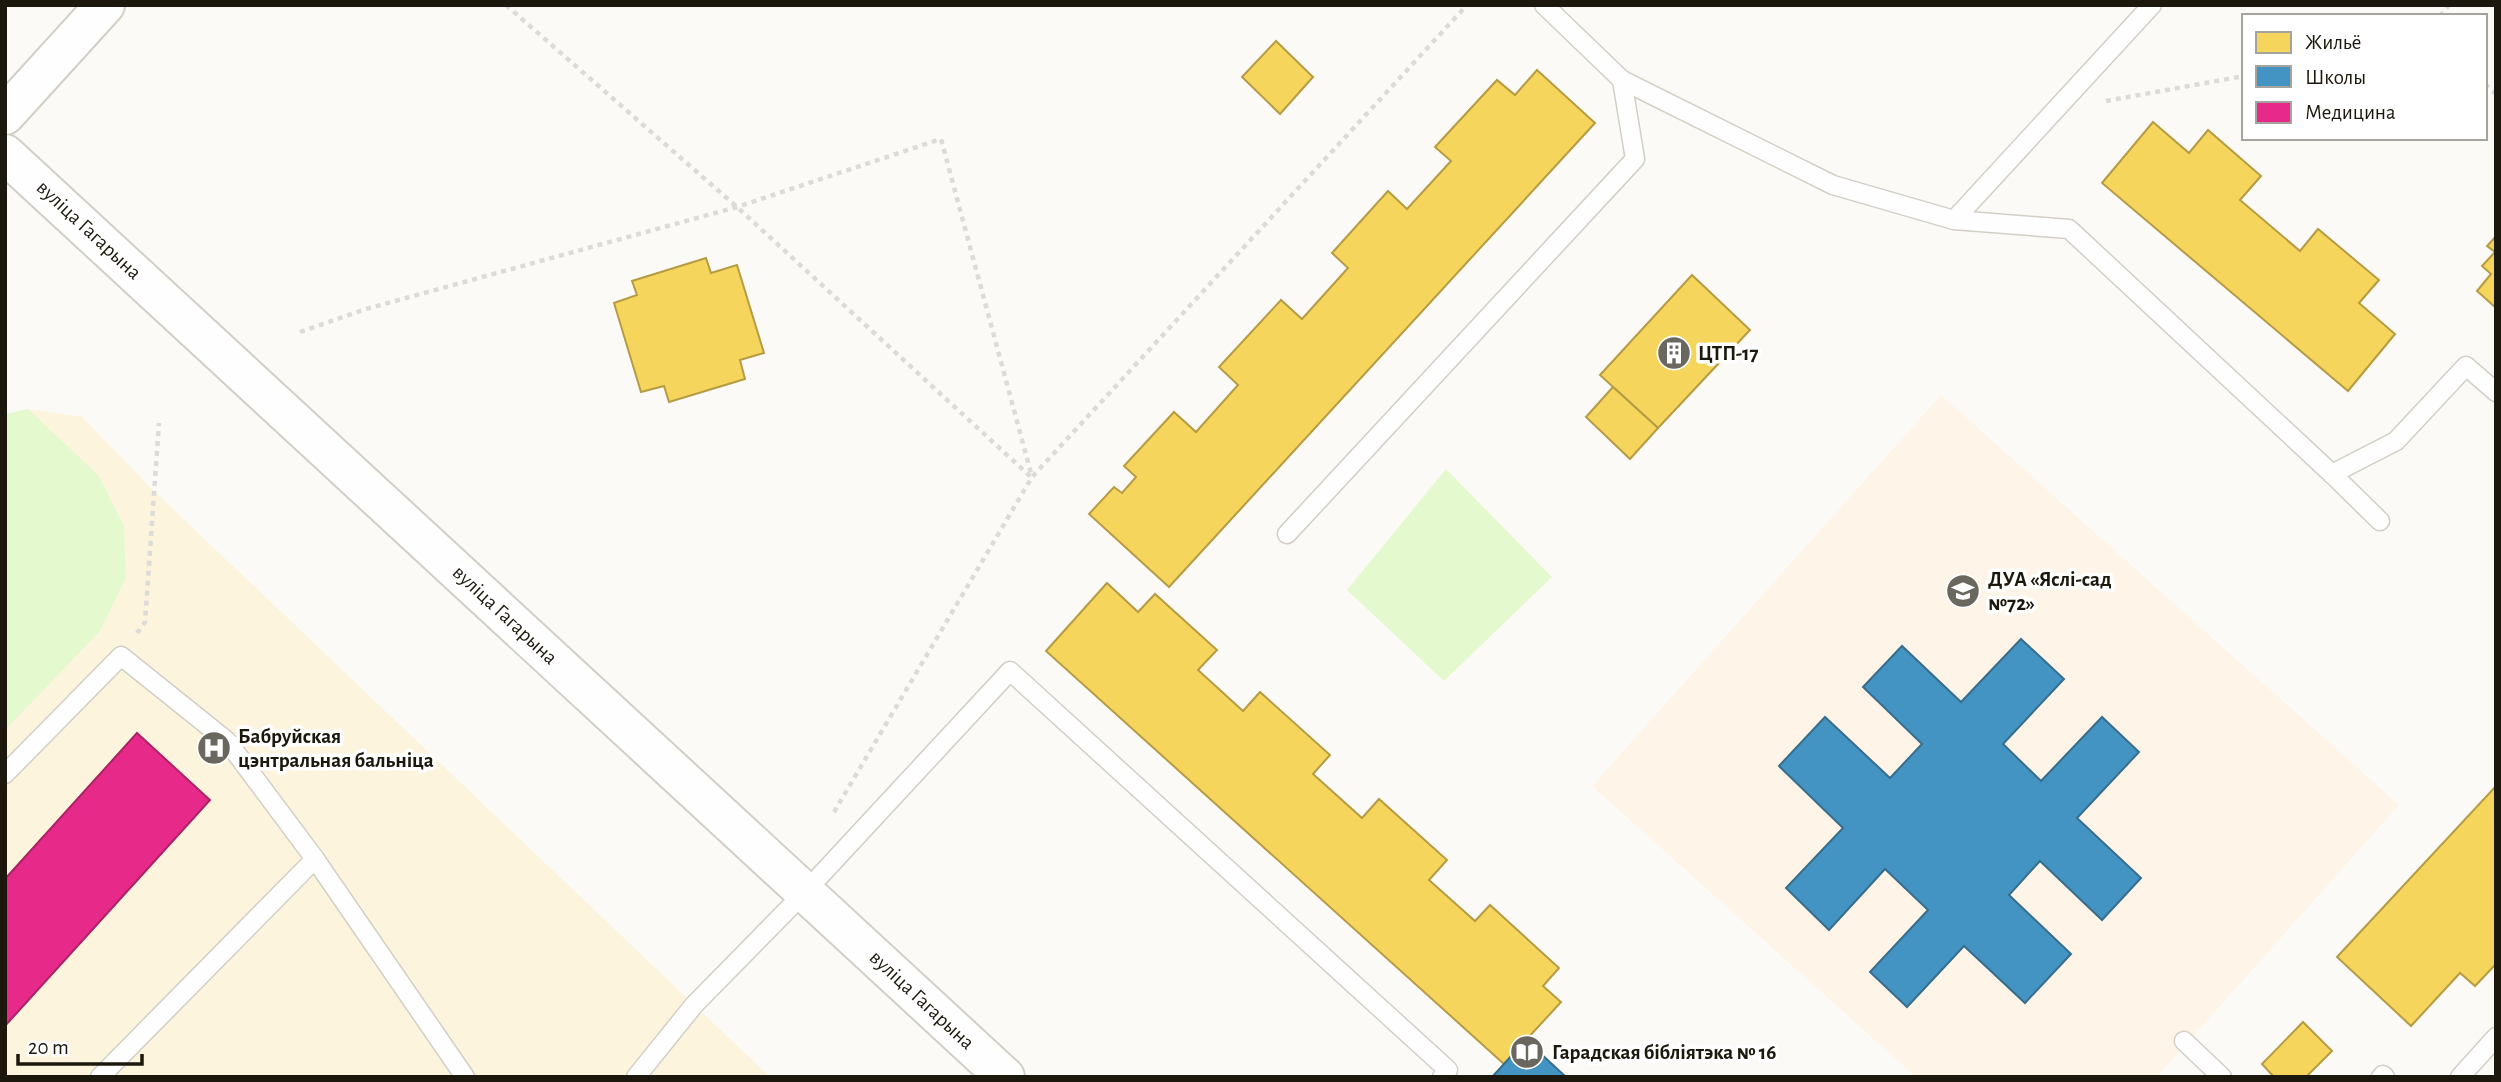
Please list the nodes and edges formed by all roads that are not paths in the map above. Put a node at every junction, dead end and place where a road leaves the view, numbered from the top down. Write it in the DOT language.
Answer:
graph roads {
  1 [pos="105,5"];
  2 [pos="1544,5"];
  3 [pos="2152,5"];
  4 [pos="1622,80"];
  5 [pos="5,115"];
  6 [pos="5,154"];
  7 [pos="1954,220"];
  8 [pos="2496,393"];
  9 [pos="2332,474"];
  10 [pos="2380,521"];
  11 [pos="1287,534"];
  12 [pos="5,774"];
  13 [pos="315,859"];
  14 [pos="805,892"];
  15 [pos="2496,1037"];
  16 [pos="2183,1041"];
  17 [pos="100,1077"];
  18 [pos="465,1077"];
  19 [pos="636,1077"];
  20 [pos="1005,1077"];
  21 [pos="1442,1077"];
  22 [pos="2222,1077"];
  23 [pos="2460,1077"];
  1 -- 5 [label="main road"];
  2 -- 4 [label="lane"];
  3 -- 7 [label="lane"];
  4 -- 7 [label="lane"];
  4 -- 11 [label="lane"];
  6 -- 14 [label="main road, вуліца Гагарына"];
  7 -- 9 [label="lane"];
  8 -- 9 [label="lane"];
  9 -- 10 [label="lane"];
  12 -- 13 [label="lane"];
  13 -- 17 [label="lane"];
  13 -- 18 [label="lane"];
  14 -- 19 [label="lane"];
  14 -- 20 [label="main road, вуліца Гагарына"];
  14 -- 21 [label="lane"];
  15 -- 23 [label="lane"];
  16 -- 22 [label="lane"];
}
